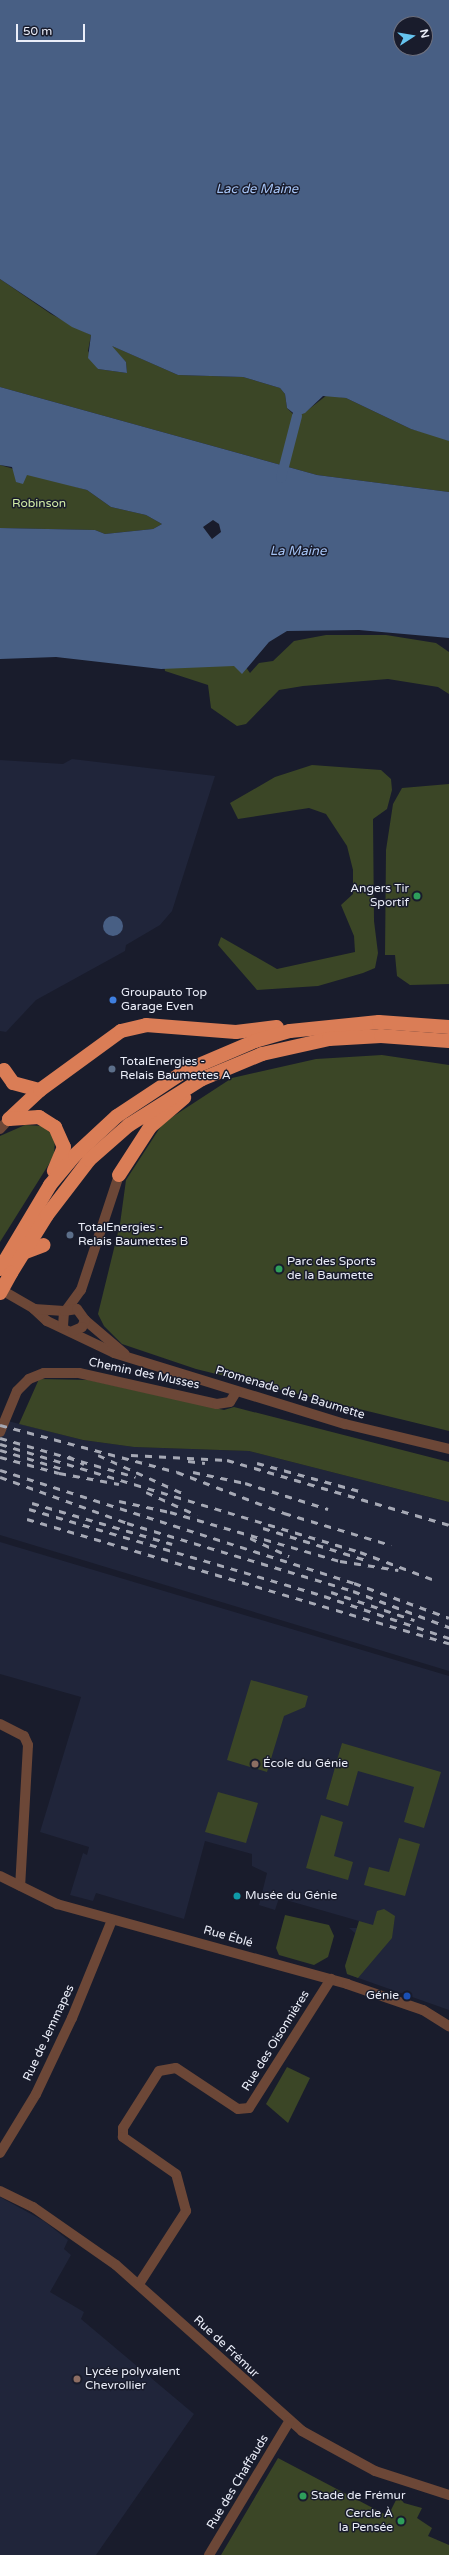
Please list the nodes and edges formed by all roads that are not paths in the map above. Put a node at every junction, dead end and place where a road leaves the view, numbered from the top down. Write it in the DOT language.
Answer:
graph roads {
  1 [pos="449,1027"];
  2 [pos="290,1031"];
  3 [pos="449,1041"];
  4 [pos="4,1070"];
  5 [pos="202,1079"];
  6 [pos="40,1090"];
  7 [pos="4,1124"];
  8 [pos="119,1174"];
  9 [pos="50,1185"];
  10 [pos="44,1245"];
  11 [pos="23,1253"];
  12 [pos="4,1270"];
  13 [pos="0,1289"];
  14 [pos="81,1290"];
  15 [pos="0,1293"];
  16 [pos="34,1309"];
  17 [pos="66,1310"];
  18 [pos="84,1316"];
  19 [pos="63,1326"];
  20 [pos="73,1332"];
  21 [pos="125,1354"];
  22 [pos="236,1392"];
  23 [pos="0,1432"];
  24 [pos="449,1450"];
  25 [pos="0,1724"];
  26 [pos="0,1876"];
  27 [pos="20,1886"];
  28 [pos="112,1920"];
  29 [pos="331,1979"];
  30 [pos="449,2026"];
  31 [pos="449,2030"];
  32 [pos="449,2034"];
  33 [pos="0,2153"];
  34 [pos="0,2191"];
  35 [pos="139,2284"];
  36 [pos="289,2422"];
  37 [pos="449,2495"];
  38 [pos="209,2555"];
  1 -- 2 [label="highway"];
  2 -- 6 [label="highway"];
  2 -- 9 [label="highway"];
  3 -- 5 [label="highway"];
  4 -- 6 [label="highway"];
  5 -- 8 [label="highway"];
  5 -- 11 [label="highway"];
  6 -- 7 [label="highway"];
  7 -- 9 [label="highway"];
  8 -- 14 [label="street"];
  9 -- 12 [label="highway"];
  10 -- 11 [label="highway"];
  11 -- 12 [label="highway"];
  12 -- 15 [label="highway, bridge"];
  13 -- 16 [label="street, Promenade de la Baumette"];
  14 -- 17 [label="street"];
  14 -- 18 [label="street"];
  16 -- 17 [label="street, Promenade de la Baumette"];
  16 -- 19 [label="street, Promenade de la Baumette"];
  17 -- 18 [label="street, Promenade de la Baumette"];
  17 -- 19 [label="street"];
  18 -- 20 [label="street"];
  18 -- 21 [label="street, Promenade de la Baumette"];
  19 -- 20 [label="street, Promenade de la Baumette"];
  20 -- 21 [label="street, Promenade de la Baumette"];
  21 -- 22 [label="street, Promenade de la Baumette"];
  22 -- 23 [label="street, Chemin des Musses"];
  22 -- 24 [label="street, Promenade de la Baumette"];
  25 -- 27 [label="street"];
  26 -- 27 [label="street, Rue Éblé"];
  27 -- 28 [label="street, Rue Éblé"];
  28 -- 29 [label="street, Rue Éblé"];
  28 -- 33 [label="street, Rue de Jemmapes"];
  29 -- 30 [label="street, Rue Éblé"];
  29 -- 35 [label="street, Rue des Oisonnières"];
  31 -- 32 [label="street"];
  34 -- 35 [label="street, Rue de Frémur"];
  35 -- 36 [label="street, Rue de Frémur"];
  36 -- 37 [label="street, Rue de Frémur"];
  36 -- 38 [label="street, Rue des Chaffauds"];
}
